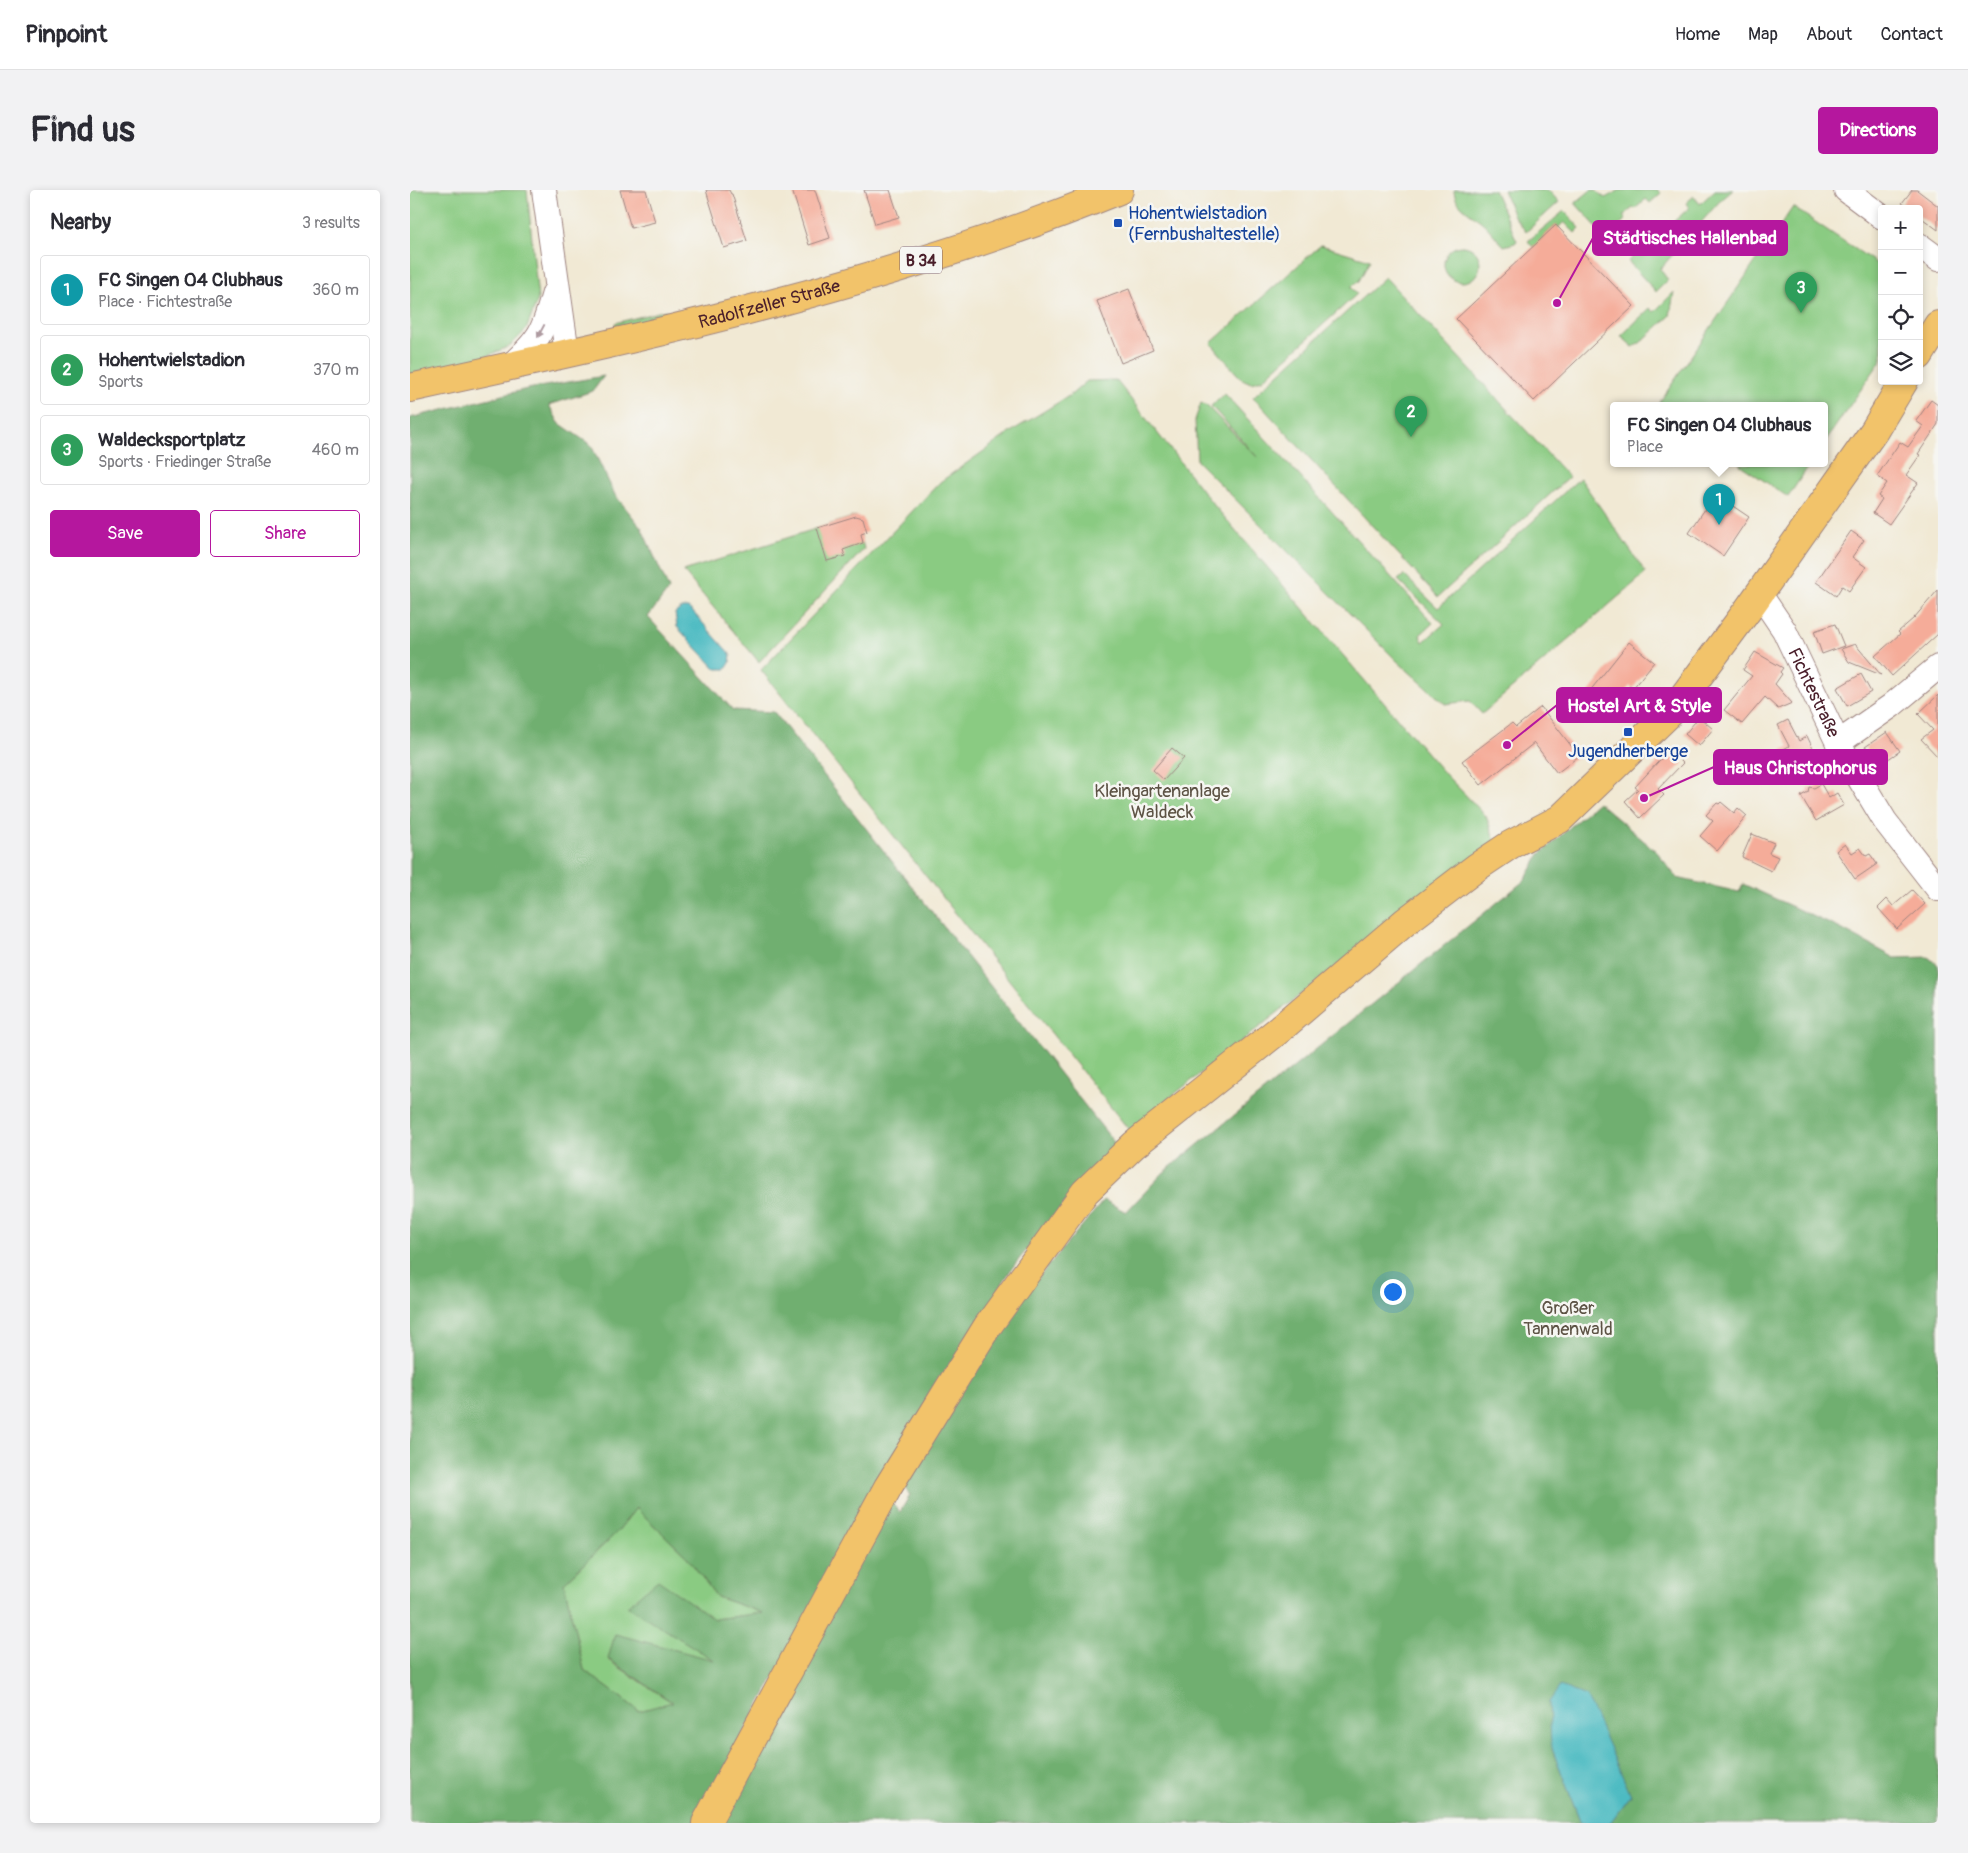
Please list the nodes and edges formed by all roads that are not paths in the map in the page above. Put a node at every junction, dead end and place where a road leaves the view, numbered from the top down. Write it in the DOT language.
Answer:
graph roads {
  1 [pos="544,190"];
  2 [pos="1120,190"];
  3 [pos="1846,190"];
  4 [pos="1878,214"];
  5 [pos="1923,248"];
  6 [pos="1938,259"];
  7 [pos="556,287"];
  8 [pos="1938,325"];
  9 [pos="1923,349"];
  10 [pos="567,353"];
  11 [pos="510,366"];
  12 [pos="1902,385"];
  13 [pos="410,388"];
  14 [pos="1759,592"];
  15 [pos="1938,667"];
  16 [pos="1838,743"];
  17 [pos="1938,889"];
  18 [pos="706,1823"];
  1 -- 7 [label="street"];
  2 -- 10 [label="main road, Radolfzeller Straße / B 34"];
  3 -- 4 [label="street"];
  5 -- 6 [label="street"];
  7 -- 10 [label="street"];
  7 -- 11 [label="street, one-way"];
  8 -- 9 [label="main road"];
  10 -- 11 [label="main road, Radolfzeller Straße / B 34"];
  11 -- 13 [label="main road, Radolfzeller Straße / B 34"];
  12 -- 14 [label="main road"];
  14 -- 16 [label="street, Fichtestraße"];
  14 -- 18 [label="main road"];
  15 -- 16 [label="street"];
  16 -- 17 [label="street, Fichtestraße"];
}
